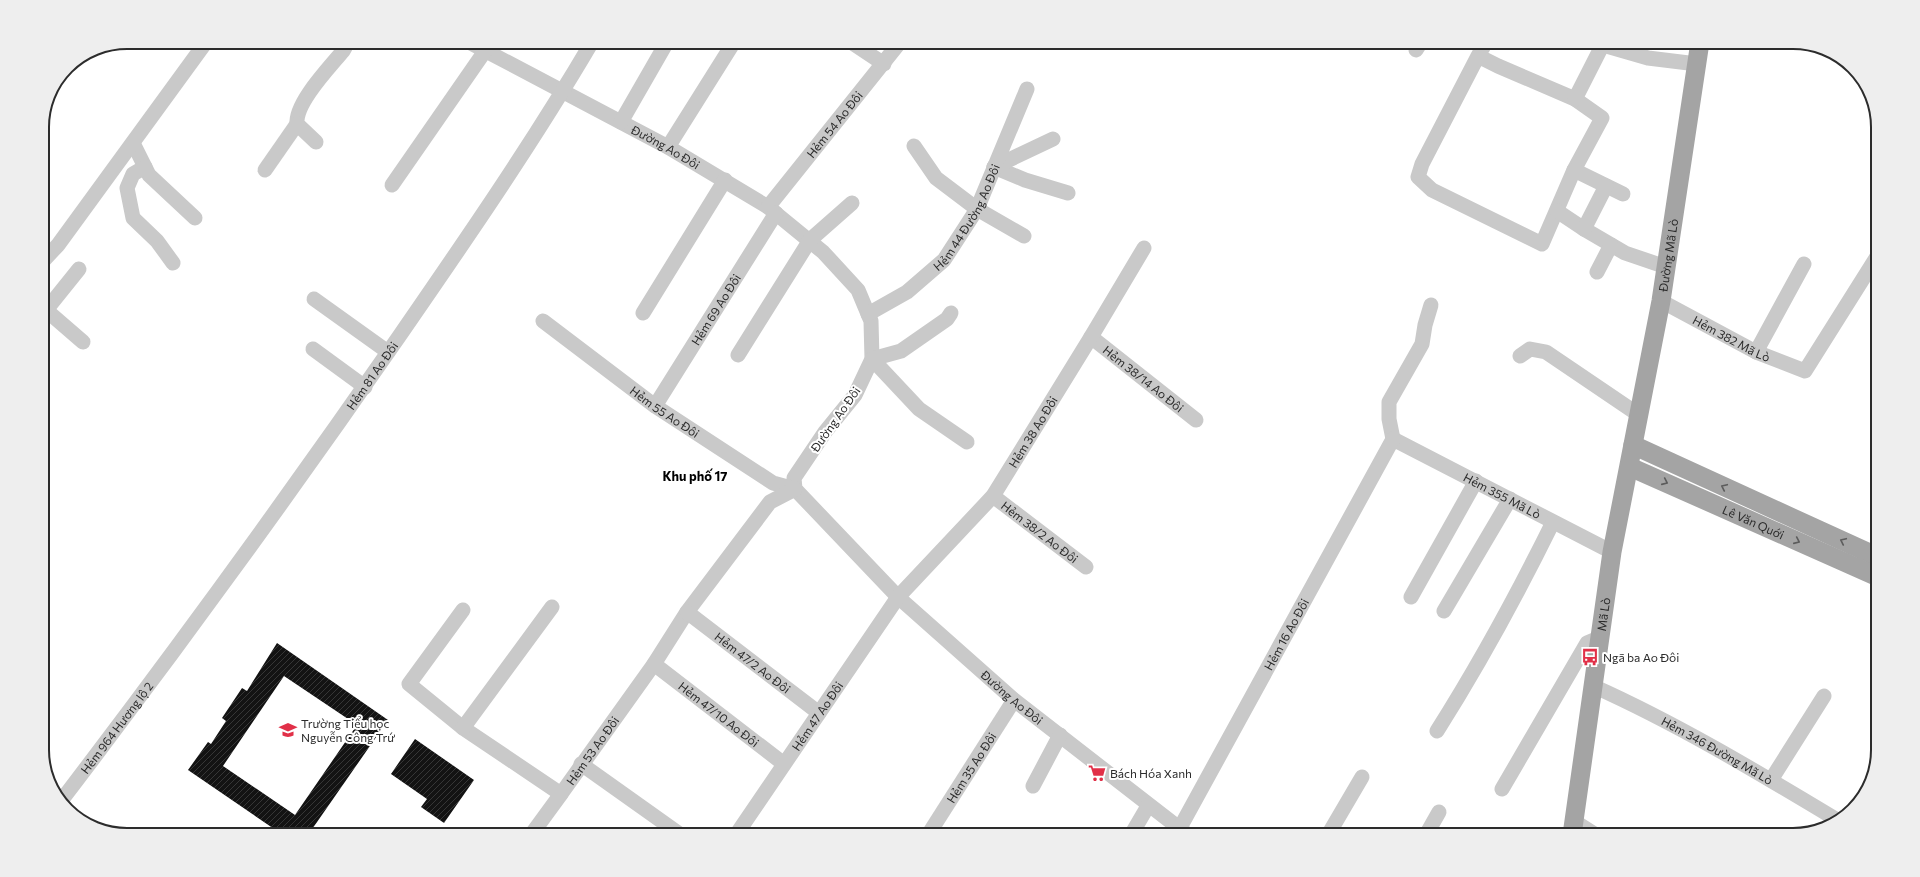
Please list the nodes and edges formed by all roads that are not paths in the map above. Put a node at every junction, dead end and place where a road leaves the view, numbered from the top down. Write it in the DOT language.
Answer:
graph roads {
  1 [pos="201,49"];
  2 [pos="344,49"];
  3 [pos="481,49"];
  4 [pos="588,49"];
  5 [pos="663,49"];
  6 [pos="730,49"];
  7 [pos="862,49"];
  8 [pos="895,49"];
  9 [pos="1482,49"];
  10 [pos="1601,49"];
  11 [pos="1622,49"];
  12 [pos="1699,49"];
  13 [pos="485,51"];
  14 [pos="1478,56"];
  15 [pos="884,64"];
  16 [pos="1697,64"];
  17 [pos="1027,89"];
  18 [pos="563,91"];
  19 [pos="1575,99"];
  20 [pos="621,122"];
  21 [pos="297,124"];
  22 [pos="1054,139"];
  23 [pos="316,142"];
  24 [pos="133,143"];
  25 [pos="914,146"];
  26 [pos="668,147"];
  27 [pos="145,167"];
  28 [pos="994,167"];
  29 [pos="265,170"];
  30 [pos="1574,170"];
  31 [pos="725,180"];
  32 [pos="392,185"];
  33 [pos="1606,186"];
  34 [pos="1068,193"];
  35 [pos="1623,194"];
  36 [pos="852,203"];
  37 [pos="977,209"];
  38 [pos="772,210"];
  39 [pos="1557,210"];
  40 [pos="195,218"];
  41 [pos="1584,229"];
  42 [pos="1024,236"];
  43 [pos="810,240"];
  44 [pos="1611,245"];
  45 [pos="1144,248"];
  46 [pos="49,255"];
  47 [pos="173,263"];
  48 [pos="1804,264"];
  49 [pos="1871,266"];
  50 [pos="1666,267"];
  51 [pos="79,268"];
  52 [pos="1597,272"];
  53 [pos="314,299"];
  54 [pos="1661,301"];
  55 [pos="1431,305"];
  56 [pos="49,306"];
  57 [pos="643,313"];
  58 [pos="951,313"];
  59 [pos="868,314"];
  60 [pos="49,316"];
  61 [pos="543,321"];
  62 [pos="1091,338"];
  63 [pos="83,342"];
  64 [pos="313,349"];
  65 [pos="388,352"];
  66 [pos="1756,352"];
  67 [pos="738,354"];
  68 [pos="1520,356"];
  69 [pos="872,359"];
  70 [pos="365,387"];
  71 [pos="655,406"];
  72 [pos="1639,415"];
  73 [pos="1196,420"];
  74 [pos="1393,439"];
  75 [pos="967,442"];
  76 [pos="1633,445"];
  77 [pos="1630,467"];
  78 [pos="1476,481"];
  79 [pos="795,490"];
  80 [pos="993,496"];
  81 [pos="1510,499"];
  82 [pos="1553,522"];
  83 [pos="1612,552"];
  84 [pos="1871,554"];
  85 [pos="1086,567"];
  86 [pos="1871,574"];
  87 [pos="898,597"];
  88 [pos="1411,597"];
  89 [pos="552,607"];
  90 [pos="463,610"];
  91 [pos="1444,611"];
  92 [pos="687,612"];
  93 [pos="1600,638"];
  94 [pos="173,655"];
  95 [pos="654,664"];
  96 [pos="1593,686"];
  97 [pos="1824,696"];
  98 [pos="1014,700"];
  99 [pos="819,713"];
  100 [pos="463,728"];
  101 [pos="1437,731"];
  102 [pos="1060,735"];
  103 [pos="581,764"];
  104 [pos="784,764"];
  105 [pos="1362,776"];
  106 [pos="1771,780"];
  107 [pos="1033,786"];
  108 [pos="1502,789"];
  109 [pos="561,794"];
  110 [pos="64,797"];
  111 [pos="1148,806"];
  112 [pos="1439,812"];
  113 [pos="1833,817"];
  114 [pos="536,828"];
  115 [pos="671,828"];
  116 [pos="741,828"];
  117 [pos="932,828"];
  118 [pos="1135,828"];
  119 [pos="1175,828"];
  120 [pos="1184,828"];
  121 [pos="1332,828"];
  122 [pos="1430,828"];
  123 [pos="1573,828"];
  1 -- 24 [label="street"];
  2 -- 21 [label="street"];
  3 -- 13 [label="street, Đường Ao Đôi"];
  4 -- 18 [label="street, Hẻm 81 Ao Đôi"];
  5 -- 20 [label="street"];
  6 -- 26 [label="street"];
  7 -- 15 [label="street"];
  8 -- 15 [label="street, Hẻm 54 Ao Đôi"];
  9 -- 14 [label="street"];
  10 -- 19 [label="street"];
  11 -- 16 [label="street"];
  12 -- 16 [label="main road, Đường Mã Lò"];
  13 -- 18 [label="street, Đường Ao Đôi"];
  13 -- 32 [label="street"];
  14 -- 19 [label="street"];
  14 -- 39 [label="street"];
  15 -- 38 [label="street, Hẻm 54 Ao Đôi"];
  16 -- 50 [label="main road, Đường Mã Lò"];
  17 -- 28 [label="street, Hẻm 44 Đường Ao Đôi"];
  18 -- 20 [label="street, Đường Ao Đôi"];
  18 -- 65 [label="street, Hẻm 81 Ao Đôi"];
  19 -- 30 [label="street"];
  20 -- 26 [label="street, Đường Ao Đôi"];
  21 -- 23 [label="street"];
  21 -- 29 [label="street"];
  22 -- 28 [label="street"];
  24 -- 27 [label="street"];
  24 -- 46 [label="street"];
  25 -- 37 [label="street"];
  26 -- 31 [label="street, Đường Ao Đôi"];
  27 -- 40 [label="street"];
  27 -- 47 [label="street"];
  28 -- 34 [label="street"];
  28 -- 37 [label="street, Hẻm 44 Đường Ao Đôi"];
  30 -- 33 [label="street"];
  30 -- 39 [label="street"];
  31 -- 38 [label="street, Đường Ao Đôi"];
  31 -- 57 [label="street"];
  33 -- 35 [label="street"];
  33 -- 41 [label="street"];
  36 -- 43 [label="street"];
  37 -- 42 [label="street"];
  37 -- 59 [label="street, Hẻm 44 Đường Ao Đôi"];
  38 -- 43 [label="street, Đường Ao Đôi"];
  38 -- 71 [label="street, Hẻm 69 Ao Đôi"];
  39 -- 41 [label="street"];
  41 -- 44 [label="street"];
  43 -- 59 [label="street, Đường Ao Đôi"];
  43 -- 67 [label="street"];
  44 -- 50 [label="street"];
  44 -- 52 [label="street"];
  45 -- 62 [label="street, Hẻm 38 Ao Đôi"];
  48 -- 66 [label="street"];
  49 -- 66 [label="street, Hẻm 382 Mã Lò"];
  50 -- 54 [label="main road, Đường Mã Lò"];
  51 -- 56 [label="street"];
  53 -- 65 [label="street"];
  54 -- 66 [label="street, Hẻm 382 Mã Lò"];
  54 -- 72 [label="main road, Đường Mã Lò"];
  55 -- 74 [label="street"];
  58 -- 69 [label="street"];
  59 -- 69 [label="street, Đường Ao Đôi"];
  60 -- 63 [label="street"];
  61 -- 71 [label="street, Hẻm 55 Ao Đôi"];
  62 -- 73 [label="street, Hẻm 38/14 Ao Đôi"];
  62 -- 80 [label="street, Hẻm 38 Ao Đôi"];
  64 -- 70 [label="street"];
  65 -- 70 [label="street, Hẻm 81 Ao Đôi"];
  68 -- 72 [label="street"];
  69 -- 75 [label="street"];
  69 -- 79 [label="street, Đường Ao Đôi"];
  70 -- 94 [label="street, Hẻm 81 Ao Đôi"];
  71 -- 79 [label="street, Hẻm 55 Ao Đôi"];
  72 -- 76 [label="main road, Đường Mã Lò"];
  74 -- 78 [label="street, Hẻm 355 Mã Lò"];
  74 -- 120 [label="street, Hẻm 16 Ao Đôi"];
  76 -- 77 [label="main road, Đường Mã Lò"];
  84 -- 76 [label="main road, Lê Văn Quới, one-way"];
  77 -- 83 [label="main road, Mã Lò"];
  77 -- 86 [label="main road, Lê Văn Quới, one-way"];
  78 -- 81 [label="street, Hẻm 355 Mã Lò"];
  78 -- 88 [label="street"];
  79 -- 87 [label="street, Đường Ao Đôi"];
  79 -- 92 [label="street, Hẻm 53 Ao Đôi"];
  80 -- 85 [label="street, Hẻm 38/2 Ao Đôi"];
  80 -- 87 [label="street, Hẻm 38 Ao Đôi"];
  81 -- 82 [label="street, Hẻm 355 Mã Lò"];
  81 -- 91 [label="street"];
  82 -- 83 [label="street, Hẻm 355 Mã Lò"];
  82 -- 101 [label="street"];
  83 -- 93 [label="main road, Mã Lò"];
  87 -- 98 [label="street, Đường Ao Đôi"];
  87 -- 99 [label="street, Hẻm 47 Ao Đôi"];
  89 -- 100 [label="street"];
  90 -- 100 [label="street, Hẻm 53 Ao Đôi"];
  92 -- 95 [label="street, Hẻm 53 Ao Đôi"];
  92 -- 99 [label="street, Hẻm 47/2 Ao Đôi"];
  93 -- 96 [label="main road, Mã Lò"];
  93 -- 108 [label="street"];
  94 -- 110 [label="street, Hẻm 964 Hương lộ 2"];
  95 -- 103 [label="street, Hẻm 53 Ao Đôi"];
  95 -- 104 [label="street, Hẻm 47/10 Ao Đôi"];
  96 -- 106 [label="street, Hẻm 346 Đường Mã Lò"];
  96 -- 123 [label="main road, Mã Lò"];
  97 -- 106 [label="street"];
  98 -- 102 [label="street, Đường Ao Đôi"];
  98 -- 117 [label="street, Hẻm 35 Ao Đôi"];
  99 -- 104 [label="street, Hẻm 47 Ao Đôi"];
  100 -- 109 [label="street, Hẻm 53 Ao Đôi"];
  102 -- 107 [label="street"];
  102 -- 111 [label="street, Đường Ao Đôi"];
  103 -- 109 [label="street, Hẻm 53 Ao Đôi"];
  103 -- 115 [label="street"];
  104 -- 116 [label="street, Hẻm 47 Ao Đôi"];
  105 -- 121 [label="street"];
  106 -- 113 [label="street, Hẻm 346 Đường Mã Lò"];
  109 -- 114 [label="street"];
  111 -- 118 [label="street"];
  111 -- 119 [label="street, Đường Ao Đôi"];
  112 -- 122 [label="street"];
}
